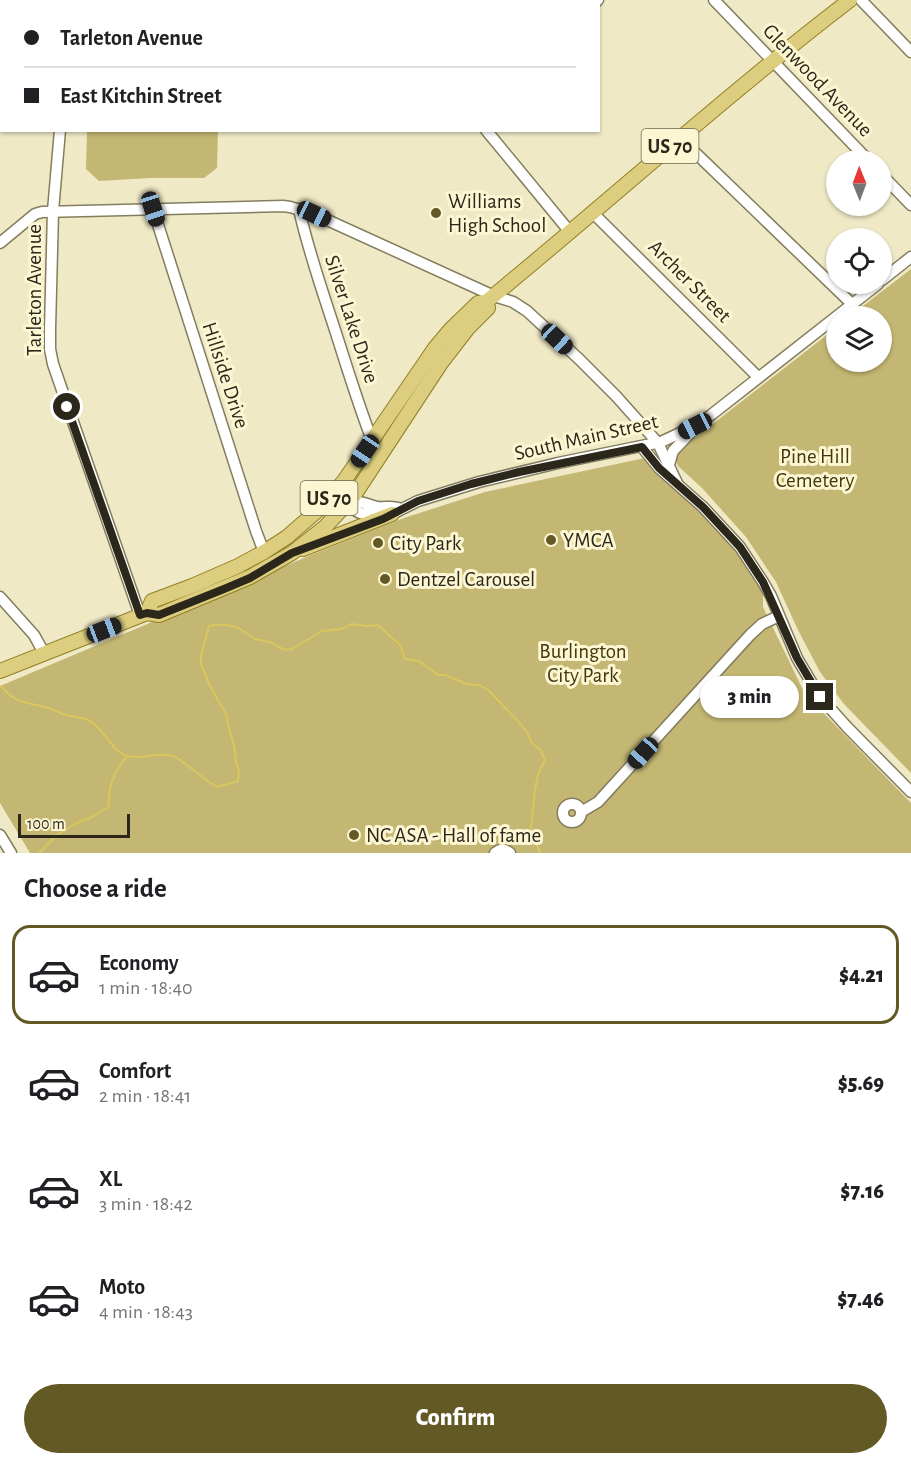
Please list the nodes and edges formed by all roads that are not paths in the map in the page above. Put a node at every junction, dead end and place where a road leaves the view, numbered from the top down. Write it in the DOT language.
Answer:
graph roads {
  1 [pos="714,0"];
  2 [pos="850,0"];
  3 [pos="861,0"];
  4 [pos="911,52"];
  5 [pos="773,60"];
  6 [pos="60,132"];
  7 [pos="488,132"];
  8 [pos="680,138"];
  9 [pos="858,150"];
  10 [pos="892,186"];
  11 [pos="911,206"];
  12 [pos="153,209"];
  13 [pos="299,209"];
  14 [pos="53,211"];
  15 [pos="593,213"];
  16 [pos="570,232"];
  17 [pos="0,243"];
  18 [pos="911,258"];
  19 [pos="892,272"];
  20 [pos="865,294"];
  21 [pos="490,299"];
  22 [pos="852,304"];
  23 [pos="758,377"];
  24 [pos="702,421"];
  25 [pos="658,443"];
  26 [pos="369,446"];
  27 [pos="642,447"];
  28 [pos="669,465"];
  29 [pos="677,483"];
  30 [pos="350,501"];
  31 [pos="397,512"];
  32 [pos="287,537"];
  33 [pos="264,552"];
  34 [pos="292,553"];
  35 [pos="0,597"];
  36 [pos="144,614"];
  37 [pos="778,616"];
  38 [pos="44,653"];
  39 [pos="0,670"];
  40 [pos="911,792"];
  41 [pos="581,812"];
  42 [pos="0,835"];
  43 [pos="11,853"];
  44 [pos="495,853"];
  45 [pos="510,853"];
  1 -- 5 [label="street, Glenwood Avenue"];
  2 -- 5 [label="main road, US 70"];
  3 -- 4 [label="street"];
  5 -- 8 [label="main road, US 70"];
  5 -- 9 [label="street, Glenwood Avenue"];
  6 -- 14 [label="street, Tarleton Avenue"];
  7 -- 16 [label="street"];
  8 -- 15 [label="main road, US 70"];
  8 -- 22 [label="street"];
  10 -- 11 [label="street"];
  12 -- 13 [label="street"];
  12 -- 14 [label="street"];
  12 -- 33 [label="street, Hillside Drive"];
  13 -- 21 [label="street"];
  13 -- 26 [label="street, Silver Lake Drive"];
  14 -- 17 [label="street"];
  14 -- 36 [label="street, Tarleton Avenue"];
  15 -- 16 [label="main road, US 70"];
  15 -- 23 [label="street, Archer Street"];
  16 -- 21 [label="main road, US 70"];
  18 -- 19 [label="street"];
  20 -- 22 [label="street, South Main Street"];
  21 -- 25 [label="street"];
  21 -- 26 [label="main road, US 70"];
  21 -- 30 [label="main road, US 70"];
  22 -- 23 [label="street, South Main Street"];
  23 -- 24 [label="street, South Main Street"];
  24 -- 25 [label="street, South Main Street"];
  24 -- 28 [label="street"];
  25 -- 27 [label="street, South Main Street"];
  25 -- 28 [label="street"];
  26 -- 30 [label="main road"];
  26 -- 32 [label="main road, US 70"];
  27 -- 29 [label="street"];
  27 -- 31 [label="street, South Main Street"];
  28 -- 29 [label="street"];
  29 -- 37 [label="street"];
  30 -- 31 [label="street, South Main Street"];
  30 -- 32 [label="main road"];
  30 -- 34 [label="main road, US 70"];
  31 -- 34 [label="main road"];
  32 -- 33 [label="main road, US 70"];
  33 -- 36 [label="main road, US 70"];
  34 -- 36 [label="main road, US 70"];
  35 -- 38 [label="street"];
  36 -- 38 [label="main road, US 70"];
  37 -- 40 [label="street"];
  37 -- 41 [label="street"];
  38 -- 39 [label="main road, US 70"];
  42 -- 43 [label="street"];
  44 -- 45 [label="street"];
}
